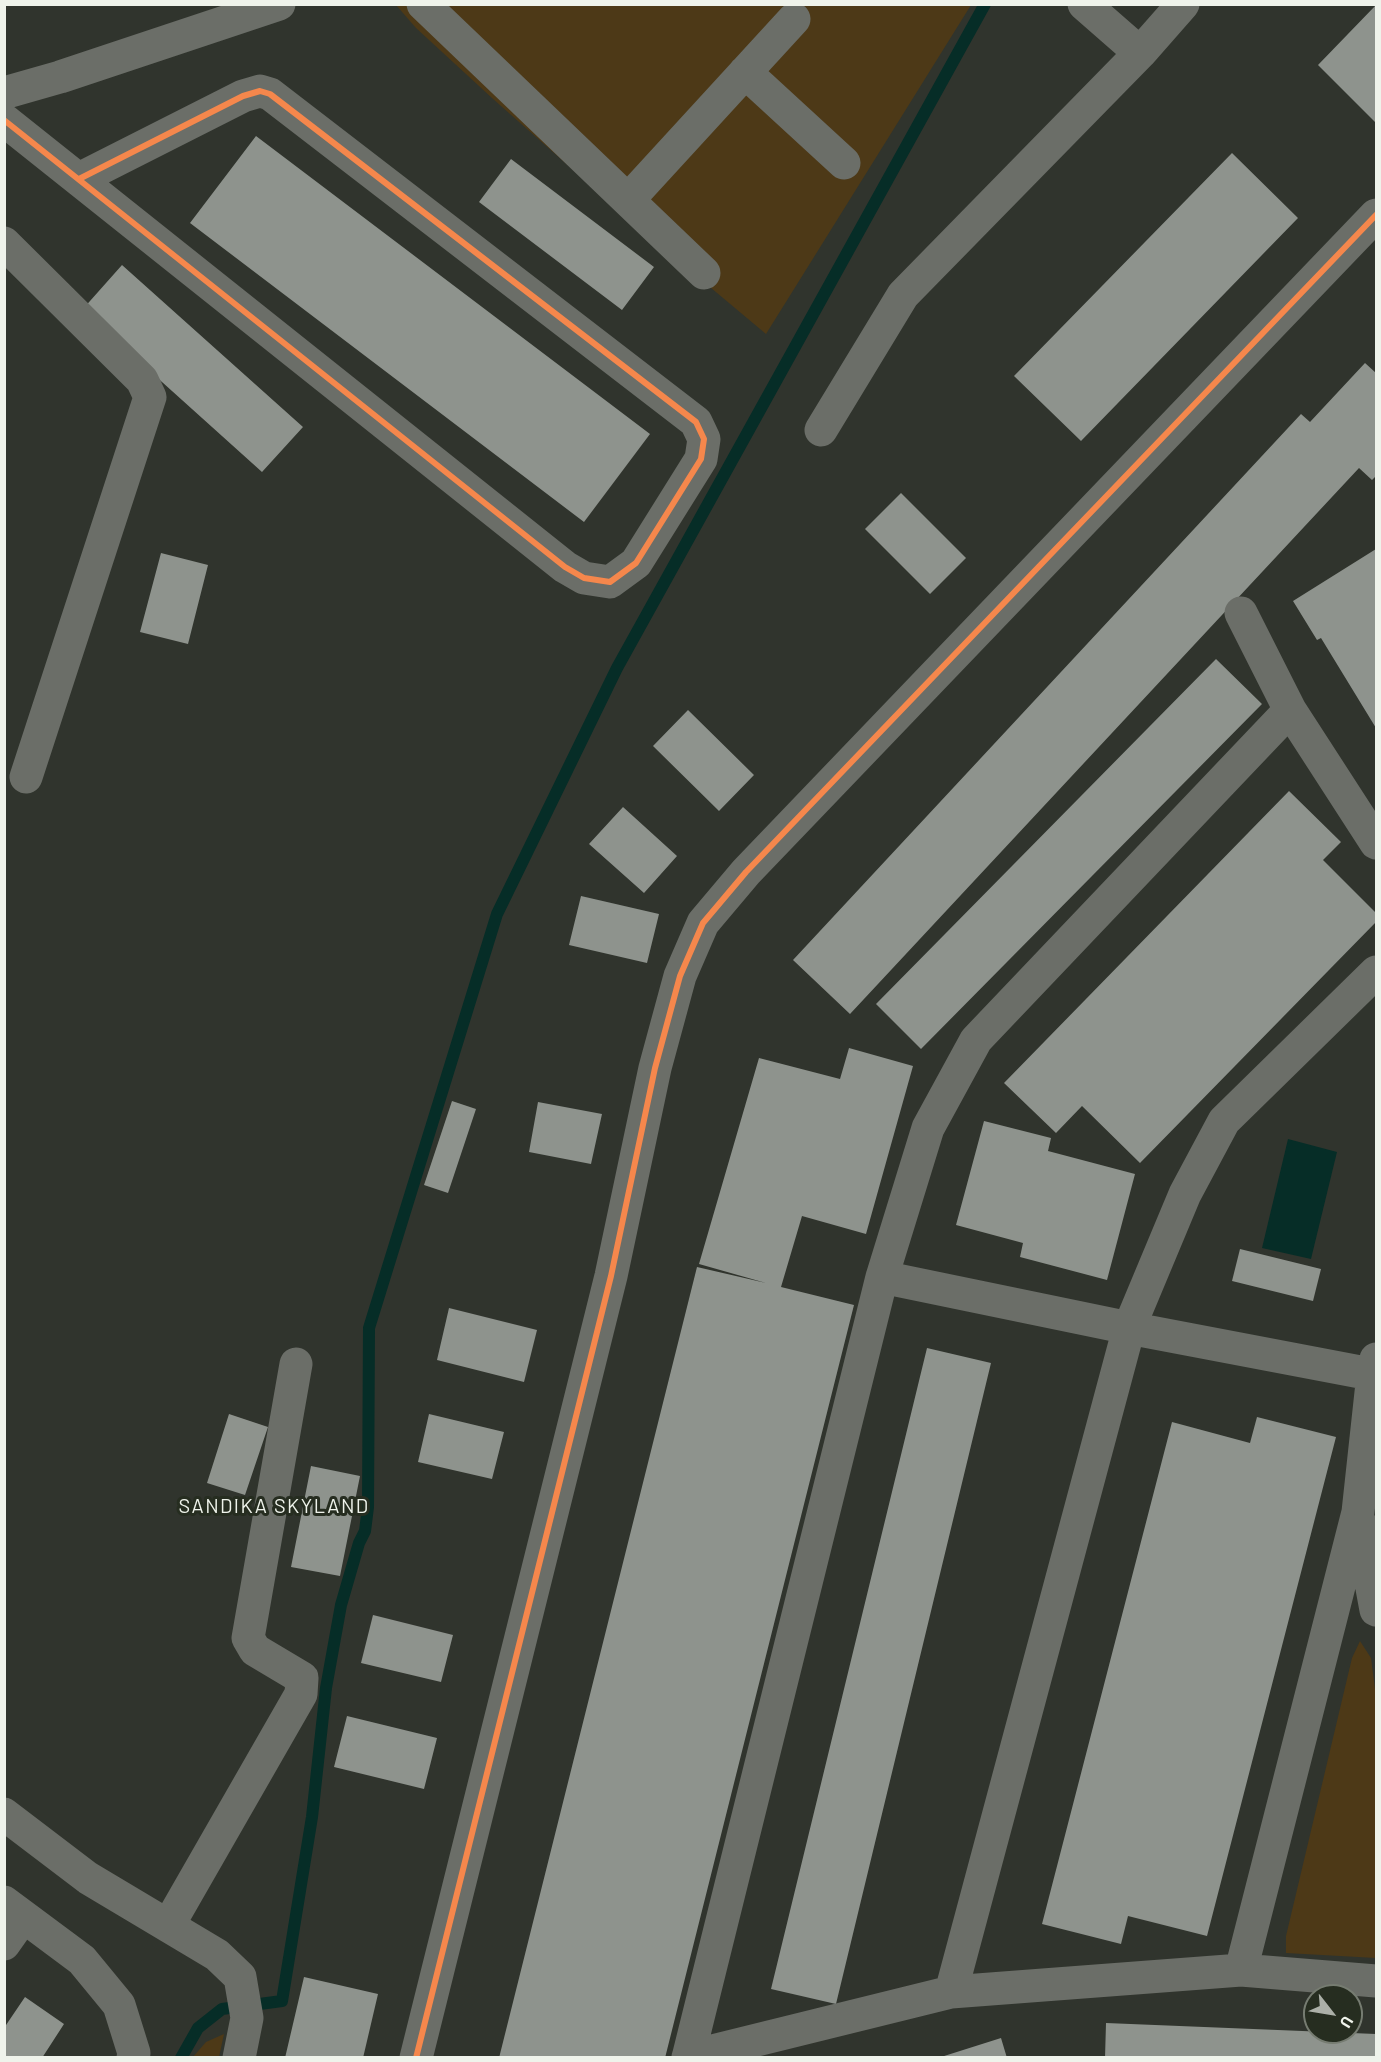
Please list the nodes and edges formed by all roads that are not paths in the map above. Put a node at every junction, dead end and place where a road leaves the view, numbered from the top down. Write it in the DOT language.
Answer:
graph roads {
  1 [pos="279,4"];
  2 [pos="423,4"];
  3 [pos="1084,4"];
  4 [pos="1183,4"];
  5 [pos="794,19"];
  6 [pos="1140,53"];
  7 [pos="745,72"];
  8 [pos="4,93"];
  9 [pos="4,120"];
  10 [pos="844,163"];
  11 [pos="78,179"];
  12 [pos="628,200"];
  13 [pos="1376,217"];
  14 [pos="4,243"];
  15 [pos="704,273"];
  16 [pos="821,430"];
  17 [pos="1240,614"];
  18 [pos="1290,710"];
  19 [pos="26,777"];
  20 [pos="1377,843"];
  21 [pos="1377,972"];
  22 [pos="882,1277"];
  23 [pos="1129,1328"];
  24 [pos="296,1364"];
  25 [pos="1375,1369"];
  26 [pos="1359,1512"];
  27 [pos="1377,1610"];
  28 [pos="4,1814"];
  29 [pos="14,1910"];
  30 [pos="168,1926"];
  31 [pos="4,1944"];
  32 [pos="1241,1970"];
  33 [pos="1377,1981"];
  34 [pos="951,1992"];
  35 [pos="688,2057"];
  36 [pos="133,2058"];
  37 [pos="239,2058"];
  38 [pos="416,2058"];
  1 -- 8 [label="street"];
  2 -- 12 [label="street"];
  3 -- 6 [label="street"];
  4 -- 6 [label="street"];
  5 -- 7 [label="street"];
  6 -- 16 [label="street"];
  7 -- 10 [label="street"];
  7 -- 12 [label="street"];
  9 -- 11 [label="street"];
  11 -- 11 [label="street"];
  12 -- 15 [label="street"];
  13 -- 38 [label="street"];
  14 -- 19 [label="street"];
  17 -- 18 [label="street"];
  18 -- 20 [label="street"];
  18 -- 22 [label="street"];
  21 -- 23 [label="street"];
  22 -- 23 [label="street"];
  22 -- 35 [label="street"];
  23 -- 25 [label="street"];
  23 -- 34 [label="street"];
  24 -- 30 [label="street"];
  25 -- 26 [label="street"];
  26 -- 27 [label="street"];
  26 -- 32 [label="street"];
  28 -- 30 [label="street"];
  29 -- 31 [label="street"];
  29 -- 36 [label="street"];
  30 -- 37 [label="street"];
  32 -- 33 [label="street"];
  32 -- 34 [label="street"];
  34 -- 35 [label="street"];
}
